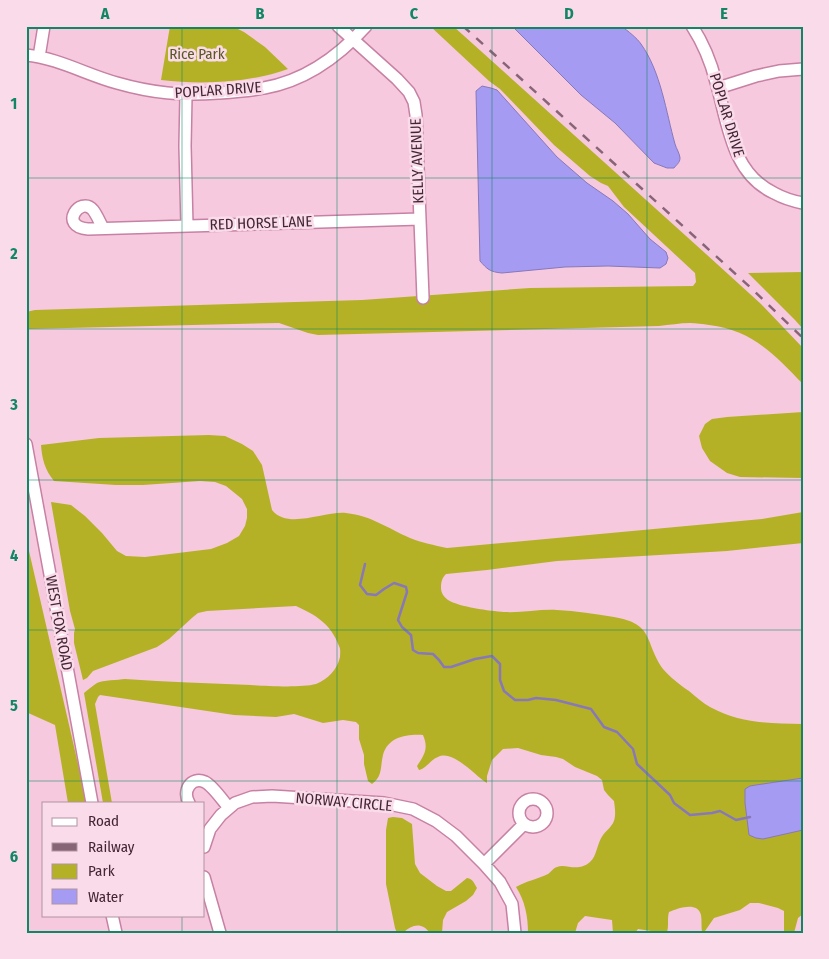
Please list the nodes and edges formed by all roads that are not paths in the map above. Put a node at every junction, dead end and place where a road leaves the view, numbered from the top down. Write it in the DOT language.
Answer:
graph roads {
  1 [pos="44,26"];
  2 [pos="338,26"];
  3 [pos="366,26"];
  4 [pos="692,26"];
  5 [pos="353,40"];
  6 [pos="26,55"];
  7 [pos="39,56"];
  8 [pos="803,69"];
  9 [pos="718,88"];
  10 [pos="186,95"];
  11 [pos="803,203"];
  12 [pos="420,219"];
  13 [pos="187,226"];
  14 [pos="102,228"];
  15 [pos="423,298"];
  16 [pos="26,444"];
  17 [pos="92,802"];
  18 [pos="189,802"];
  19 [pos="229,808"];
  20 [pos="205,818"];
  21 [pos="524,824"];
  22 [pos="213,826"];
  23 [pos="205,844"];
  24 [pos="484,864"];
  25 [pos="205,880"];
  26 [pos="112,916"];
  27 [pos="116,933"];
  28 [pos="220,933"];
  29 [pos="515,933"];
  1 -- 7 [label="street"];
  2 -- 5 [label="street, KELLY AVENUE"];
  3 -- 5 [label="street, POPLAR DRIVE"];
  4 -- 9 [label="street, POPLAR DRIVE"];
  5 -- 10 [label="street, POPLAR DRIVE"];
  5 -- 12 [label="street, KELLY AVENUE"];
  6 -- 7 [label="street, POPLAR DRIVE"];
  7 -- 10 [label="street, POPLAR DRIVE"];
  8 -- 9 [label="street"];
  9 -- 11 [label="street, POPLAR DRIVE"];
  10 -- 13 [label="street"];
  12 -- 13 [label="street, RED HORSE LANE"];
  12 -- 15 [label="street, KELLY AVENUE"];
  13 -- 14 [label="street, RED HORSE LANE"];
  16 -- 17 [label="street, WEST FOX ROAD"];
  18 -- 19 [label="street"];
  19 -- 22 [label="street, NORWAY CIRCLE"];
  19 -- 24 [label="street, NORWAY CIRCLE"];
  20 -- 22 [label="street"];
  21 -- 24 [label="street"];
  22 -- 23 [label="street, NORWAY CIRCLE"];
  24 -- 29 [label="street, NORWAY CIRCLE"];
  25 -- 28 [label="street"];
  26 -- 27 [label="street"];
}
